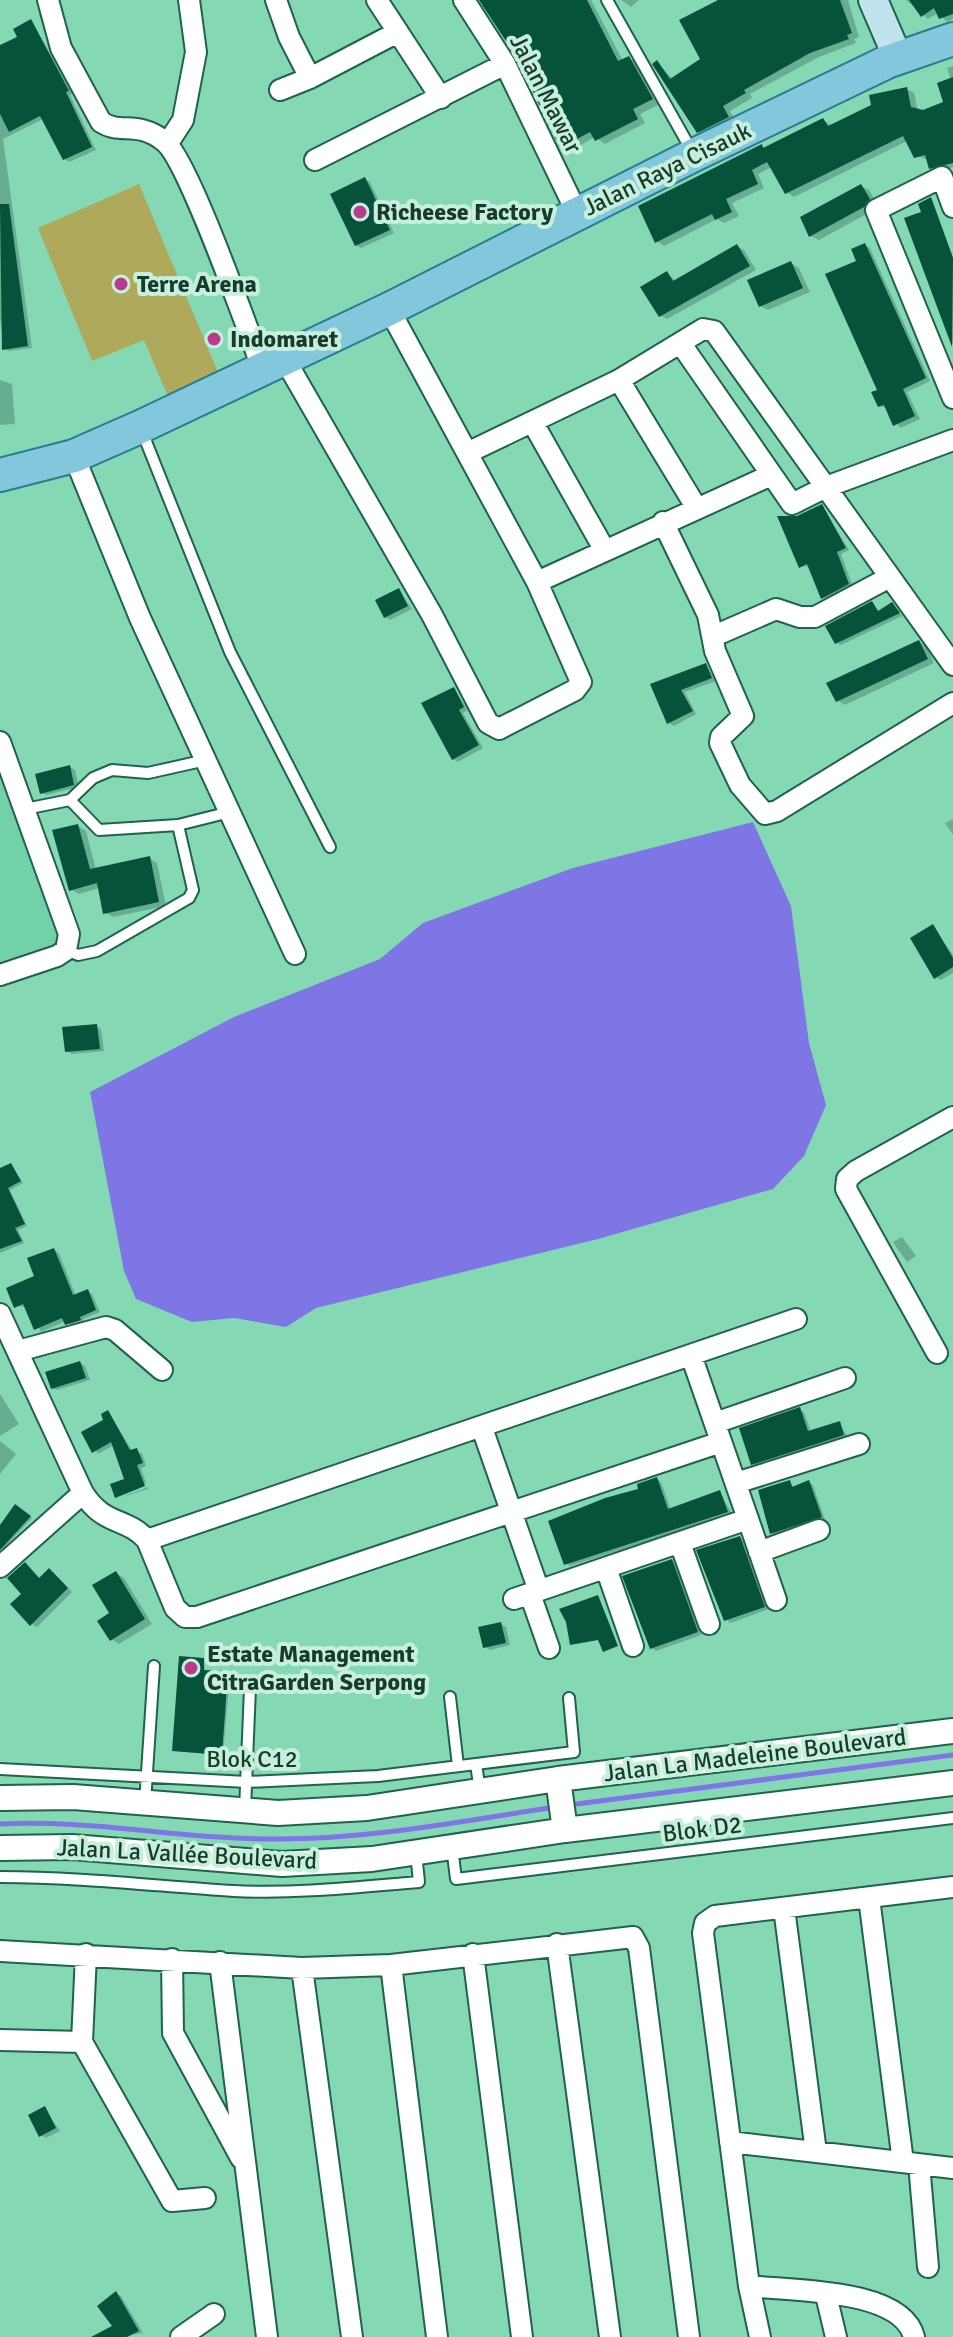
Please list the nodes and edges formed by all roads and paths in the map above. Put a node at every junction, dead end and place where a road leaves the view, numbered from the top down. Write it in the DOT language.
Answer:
graph roads {
  1 [pos="48,0"];
  2 [pos="189,0"];
  3 [pos="276,0"];
  4 [pos="377,0"];
  5 [pos="464,0"];
  6 [pos="607,0"];
  7 [pos="873,0"];
  8 [pos="398,32"];
  9 [pos="953,39"];
  10 [pos="898,58"];
  11 [pos="505,64"];
  12 [pos="310,78"];
  13 [pos="280,90"];
  14 [pos="441,98"];
  15 [pos="168,143"];
  16 [pos="694,155"];
  17 [pos="315,160"];
  18 [pos="953,207"];
  19 [pos="577,213"];
  20 [pos="389,309"];
  21 [pos="681,344"];
  22 [pos="273,363"];
  23 [pos="619,380"];
  24 [pos="953,398"];
  25 [pos="533,423"];
  26 [pos="140,427"];
  27 [pos="953,440"];
  28 [pos="467,453"];
  29 [pos="74,456"];
  30 [pos="0,475"];
  31 [pos="769,476"];
  32 [pos="826,487"];
  33 [pos="696,507"];
  34 [pos="663,522"];
  35 [pos="604,549"];
  36 [pos="890,577"];
  37 [pos="537,582"];
  38 [pos="714,636"];
  39 [pos="953,665"];
  40 [pos="953,703"];
  41 [pos="0,742"];
  42 [pos="206,760"];
  43 [pos="70,800"];
  44 [pos="25,809"];
  45 [pos="230,812"];
  46 [pos="178,825"];
  47 [pos="330,847"];
  48 [pos="66,950"];
  49 [pos="295,954"];
  50 [pos="0,975"];
  51 [pos="953,1117"];
  52 [pos="796,1319"];
  53 [pos="2,1323"];
  54 [pos="18,1351"];
  55 [pos="937,1353"];
  56 [pos="691,1355"];
  57 [pos="162,1370"];
  58 [pos="845,1378"];
  59 [pos="482,1428"];
  60 [pos="718,1432"];
  61 [pos="859,1444"];
  62 [pos="736,1483"];
  63 [pos="83,1493"];
  64 [pos="512,1515"];
  65 [pos="748,1519"];
  66 [pos="819,1530"];
  67 [pos="147,1540"];
  68 [pos="680,1543"];
  69 [pos="759,1552"];
  70 [pos="0,1567"];
  71 [pos="606,1568"];
  72 [pos="528,1594"];
  73 [pos="776,1600"];
  74 [pos="709,1624"];
  75 [pos="633,1646"];
  76 [pos="549,1648"];
  77 [pos="154,1666"];
  78 [pos="250,1688"];
  79 [pos="450,1697"];
  80 [pos="569,1698"];
  81 [pos="953,1731"];
  82 [pos="476,1764"];
  83 [pos="458,1766"];
  84 [pos="0,1769"];
  85 [pos="147,1776"];
  86 [pos="558,1779"];
  87 [pos="247,1782"];
  88 [pos="953,1783"];
  89 [pos="480,1791"];
  90 [pos="0,1798"];
  91 [pos="145,1803"];
  92 [pos="245,1810"];
  93 [pos="953,1818"];
  94 [pos="565,1830"];
  95 [pos="452,1847"];
  96 [pos="0,1848"];
  97 [pos="416,1853"];
  98 [pos="0,1877"];
  99 [pos="953,1887"];
  100 [pos="869,1898"];
  101 [pos="784,1908"];
  102 [pos="557,1944"];
  103 [pos="0,1951"];
  104 [pos="86,1954"];
  105 [pos="473,1954"];
  106 [pos="172,1959"];
  107 [pos="220,1962"];
  108 [pos="391,1965"];
  109 [pos="302,1968"];
  110 [pos="0,2040"];
  111 [pos="82,2042"];
  112 [pos="730,2142"];
  113 [pos="816,2152"];
  114 [pos="911,2163"];
  115 [pos="246,2167"];
  116 [pos="953,2168"];
  117 [pos="205,2198"];
  118 [pos="928,2267"];
  119 [pos="749,2286"];
  120 [pos="826,2295"];
  121 [pos="214,2314"];
  122 [pos="181,2337"];
  123 [pos="267,2337"];
  124 [pos="352,2337"];
  125 [pos="437,2337"];
  126 [pos="522,2337"];
  127 [pos="610,2337"];
  128 [pos="689,2337"];
  129 [pos="760,2337"];
  130 [pos="836,2337"];
  131 [pos="914,2337"];
  1 -- 15 [label="street"];
  2 -- 15 [label="street"];
  3 -- 12 [label="street"];
  4 -- 8 [label="street"];
  5 -- 11 [label="street, Jalan Mawar"];
  6 -- 16 [label="lane"];
  7 -- 10 [label="main road"];
  8 -- 12 [label="street"];
  8 -- 14 [label="street"];
  9 -- 10 [label="main road, Jalan Raya Cisauk"];
  10 -- 16 [label="main road, Jalan Raya Cisauk"];
  11 -- 14 [label="street"];
  11 -- 19 [label="street, Jalan Mawar"];
  12 -- 13 [label="street"];
  14 -- 17 [label="street"];
  15 -- 22 [label="street"];
  16 -- 19 [label="main road, Jalan Raya Cisauk"];
  18 -- 24 [label="street"];
  19 -- 20 [label="main road, Jalan Raya Cisauk"];
  20 -- 22 [label="main road, Jalan Raya Cisauk"];
  20 -- 28 [label="street"];
  21 -- 23 [label="street"];
  21 -- 31 [label="street"];
  21 -- 32 [label="street"];
  22 -- 26 [label="main road, Jalan Raya Cisauk"];
  22 -- 37 [label="street"];
  23 -- 25 [label="street"];
  23 -- 33 [label="street"];
  25 -- 28 [label="street"];
  25 -- 35 [label="street"];
  26 -- 29 [label="main road, Jalan Raya Cisauk"];
  26 -- 47 [label="lane"];
  27 -- 32 [label="street"];
  28 -- 37 [label="street"];
  29 -- 30 [label="main road, Jalan Raya Cisauk"];
  29 -- 42 [label="street"];
  31 -- 32 [label="street"];
  31 -- 33 [label="street"];
  32 -- 36 [label="street"];
  33 -- 34 [label="street"];
  34 -- 35 [label="street"];
  34 -- 38 [label="street"];
  35 -- 37 [label="street"];
  36 -- 38 [label="street"];
  36 -- 39 [label="street"];
  38 -- 40 [label="street"];
  41 -- 44 [label="street"];
  42 -- 43 [label="lane"];
  42 -- 45 [label="street"];
  43 -- 44 [label="lane"];
  43 -- 46 [label="lane"];
  44 -- 48 [label="street"];
  45 -- 46 [label="lane"];
  45 -- 49 [label="street"];
  46 -- 48 [label="lane"];
  48 -- 50 [label="street"];
  51 -- 55 [label="street"];
  52 -- 56 [label="street"];
  53 -- 54 [label="street"];
  54 -- 57 [label="street"];
  54 -- 63 [label="street"];
  56 -- 59 [label="street"];
  56 -- 60 [label="street"];
  58 -- 60 [label="street"];
  59 -- 64 [label="street"];
  59 -- 67 [label="street"];
  60 -- 62 [label="street"];
  60 -- 64 [label="street"];
  61 -- 62 [label="street"];
  62 -- 65 [label="street"];
  63 -- 67 [label="street"];
  63 -- 70 [label="street"];
  64 -- 67 [label="street"];
  64 -- 72 [label="street"];
  65 -- 68 [label="street"];
  65 -- 69 [label="street"];
  66 -- 69 [label="street"];
  68 -- 71 [label="street"];
  68 -- 74 [label="street"];
  69 -- 73 [label="street"];
  71 -- 72 [label="street"];
  71 -- 75 [label="street"];
  72 -- 76 [label="street"];
  77 -- 85 [label="lane"];
  78 -- 87 [label="lane"];
  79 -- 83 [label="lane"];
  80 -- 82 [label="lane, Blok C12"];
  81 -- 86 [label="street, Jalan La Madeleine Boulevard"];
  82 -- 83 [label="lane, Blok C12"];
  82 -- 89 [label="lane"];
  83 -- 87 [label="lane, Blok C12"];
  84 -- 85 [label="lane, Blok C12"];
  85 -- 87 [label="lane, Blok C12"];
  85 -- 91 [label="lane"];
  86 -- 89 [label="street, Jalan La Vallée Boulevard"];
  86 -- 94 [label="street"];
  87 -- 92 [label="lane"];
  88 -- 94 [label="street"];
  89 -- 92 [label="street, Jalan La Vallée Boulevard"];
  90 -- 91 [label="street, Jalan La Vallée Boulevard"];
  91 -- 92 [label="street, Jalan La Vallée Boulevard"];
  93 -- 95 [label="lane, Blok D2"];
  94 -- 95 [label="street, Jalan La Vallée Boulevard"];
  95 -- 97 [label="street, Jalan La Vallée Boulevard"];
  96 -- 97 [label="street, Jalan La Vallée Boulevard"];
  97 -- 98 [label="lane"];
  99 -- 100 [label="street"];
  100 -- 101 [label="street"];
  100 -- 114 [label="street"];
  101 -- 112 [label="street"];
  101 -- 113 [label="street"];
  102 -- 105 [label="street"];
  102 -- 127 [label="street"];
  102 -- 128 [label="street"];
  103 -- 104 [label="street"];
  104 -- 106 [label="street"];
  104 -- 111 [label="street"];
  105 -- 108 [label="street"];
  105 -- 126 [label="street"];
  106 -- 107 [label="street"];
  106 -- 115 [label="street"];
  107 -- 109 [label="street"];
  107 -- 115 [label="street"];
  108 -- 109 [label="street"];
  108 -- 125 [label="street"];
  109 -- 124 [label="street"];
  110 -- 111 [label="street"];
  111 -- 117 [label="street"];
  112 -- 113 [label="street"];
  112 -- 119 [label="street"];
  113 -- 114 [label="street"];
  114 -- 116 [label="street"];
  114 -- 118 [label="street"];
  115 -- 123 [label="street"];
  119 -- 120 [label="street"];
  119 -- 129 [label="street"];
  120 -- 130 [label="street"];
  120 -- 131 [label="street"];
  121 -- 122 [label="street"];
}
